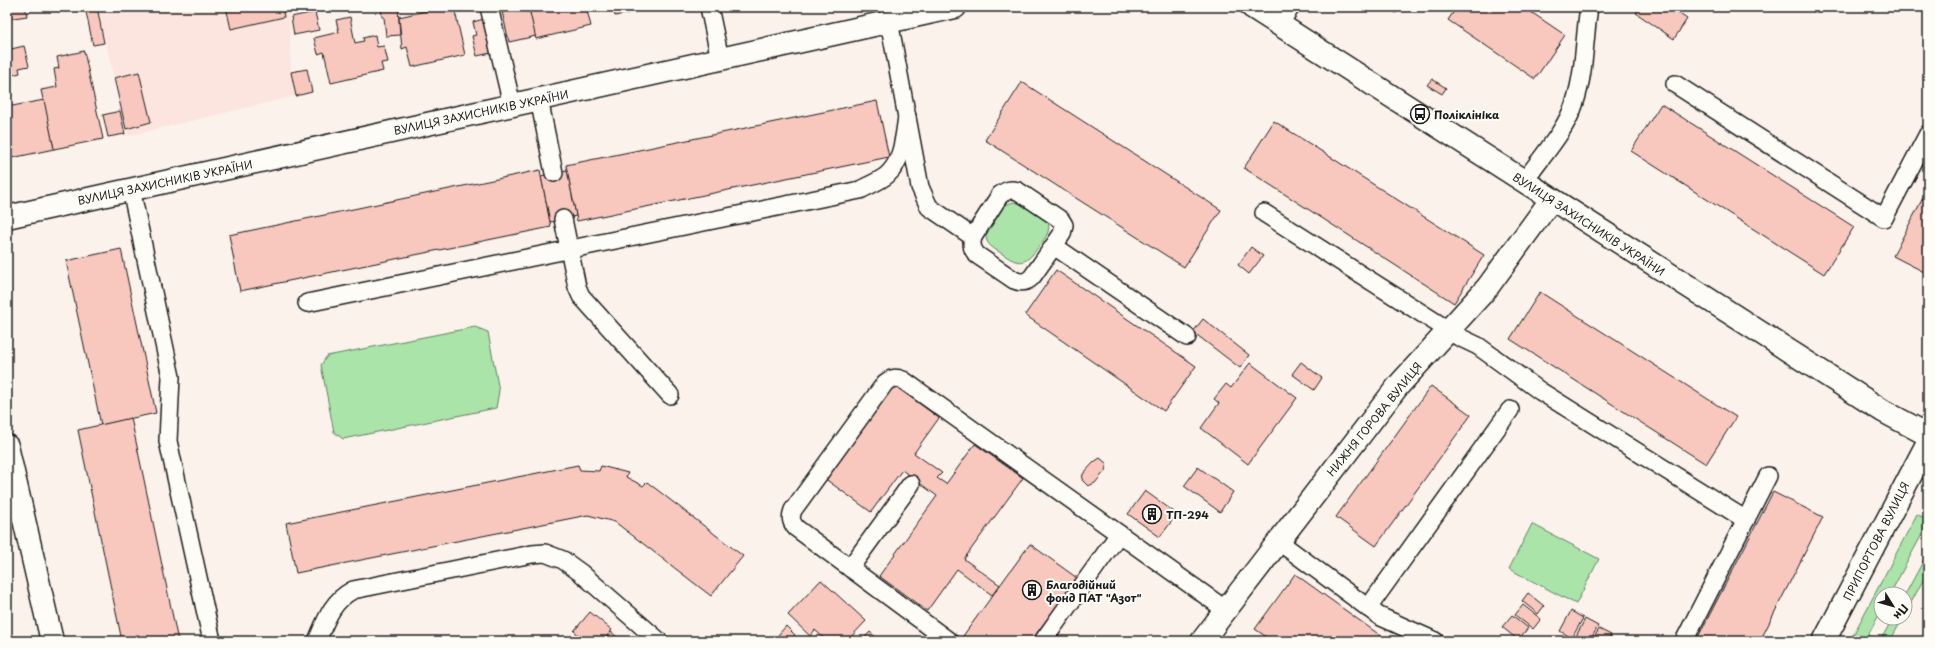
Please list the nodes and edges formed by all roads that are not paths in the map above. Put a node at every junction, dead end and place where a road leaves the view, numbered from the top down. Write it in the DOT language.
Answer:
graph roads {
  1 [pos="489,7"];
  2 [pos="709,7"];
  3 [pos="955,7"];
  4 [pos="1252,7"];
  5 [pos="1589,7"];
  6 [pos="1285,16"];
  7 [pos="889,21"];
  8 [pos="720,59"];
  9 [pos="1674,84"];
  10 [pos="539,99"];
  11 [pos="512,105"];
  12 [pos="907,117"];
  13 [pos="1928,134"];
  14 [pos="554,173"];
  15 [pos="1524,182"];
  16 [pos="131,189"];
  17 [pos="1551,200"];
  18 [pos="1264,213"];
  19 [pos="7,217"];
  20 [pos="563,219"];
  21 [pos="973,238"];
  22 [pos="1054,246"];
  23 [pos="570,250"];
  24 [pos="307,303"];
  25 [pos="1449,331"];
  26 [pos="1187,337"];
  27 [pos="670,395"];
  28 [pos="1510,410"];
  29 [pos="1928,435"];
  30 [pos="1928,442"];
  31 [pos="7,446"];
  32 [pos="1768,476"];
  33 [pos="911,484"];
  34 [pos="1746,520"];
  35 [pos="1119,534"];
  36 [pos="1278,541"];
  37 [pos="850,568"];
  38 [pos="1368,608"];
  39 [pos="1226,610"];
  40 [pos="1208,639"];
  41 [pos="52,641"];
  42 [pos="212,641"];
  43 [pos="317,641"];
  44 [pos="659,641"];
  45 [pos="949,641"];
  46 [pos="1043,641"];
  47 [pos="1435,641"];
  48 [pos="1684,641"];
  49 [pos="1824,641"];
  1 -- 11 [label="lane"];
  2 -- 8 [label="lane"];
  3 -- 7 [label="street, ВУЛИЦЯ ЗАХИСНИКІВ УКРАЇНИ"];
  4 -- 6 [label="street, ВУЛИЦЯ ЗАХИСНИКІВ УКРАЇНИ"];
  5 -- 15 [label="lane"];
  6 -- 15 [label="street, ВУЛИЦЯ ЗАХИСНИКІВ УКРАЇНИ"];
  7 -- 8 [label="street, ВУЛИЦЯ ЗАХИСНИКІВ УКРАЇНИ"];
  7 -- 12 [label="lane"];
  8 -- 10 [label="street, ВУЛИЦЯ ЗАХИСНИКІВ УКРАЇНИ"];
  9 -- 13 [label="lane"];
  10 -- 11 [label="street, ВУЛИЦЯ ЗАХИСНИКІВ УКРАЇНИ"];
  10 -- 14 [label="lane"];
  11 -- 16 [label="street, ВУЛИЦЯ ЗАХИСНИКІВ УКРАЇНИ"];
  12 -- 21 [label="lane"];
  12 -- 23 [label="lane"];
  15 -- 17 [label="street, ВУЛИЦЯ ЗАХИСНИКІВ УКРАЇНИ"];
  16 -- 19 [label="street, ВУЛИЦЯ ЗАХИСНИКІВ УКРАЇНИ"];
  16 -- 42 [label="lane"];
  17 -- 25 [label="street, НИЖНЯ ГОРОВА ВУЛИЦЯ"];
  17 -- 29 [label="street, ВУЛИЦЯ ЗАХИСНИКІВ УКРАЇНИ"];
  18 -- 25 [label="lane"];
  20 -- 23 [label="lane"];
  21 -- 22 [label="lane"];
  21 -- 22 [label="lane"];
  22 -- 26 [label="lane"];
  23 -- 24 [label="lane"];
  23 -- 27 [label="lane"];
  25 -- 34 [label="lane"];
  25 -- 36 [label="street, НИЖНЯ ГОРОВА ВУЛИЦЯ"];
  28 -- 38 [label="lane"];
  30 -- 49 [label="street, ПРИПОРТОВА ВУЛИЦЯ"];
  31 -- 41 [label="street"];
  32 -- 34 [label="lane"];
  33 -- 37 [label="lane"];
  34 -- 48 [label="lane"];
  35 -- 37 [label="lane"];
  35 -- 39 [label="lane"];
  35 -- 46 [label="lane"];
  36 -- 38 [label="lane"];
  36 -- 39 [label="street, НИЖНЯ ГОРОВА ВУЛИЦЯ"];
  37 -- 45 [label="lane"];
  38 -- 47 [label="lane"];
  39 -- 40 [label="street, НИЖНЯ ГОРОВА ВУЛИЦЯ"];
  43 -- 44 [label="lane"];
}
